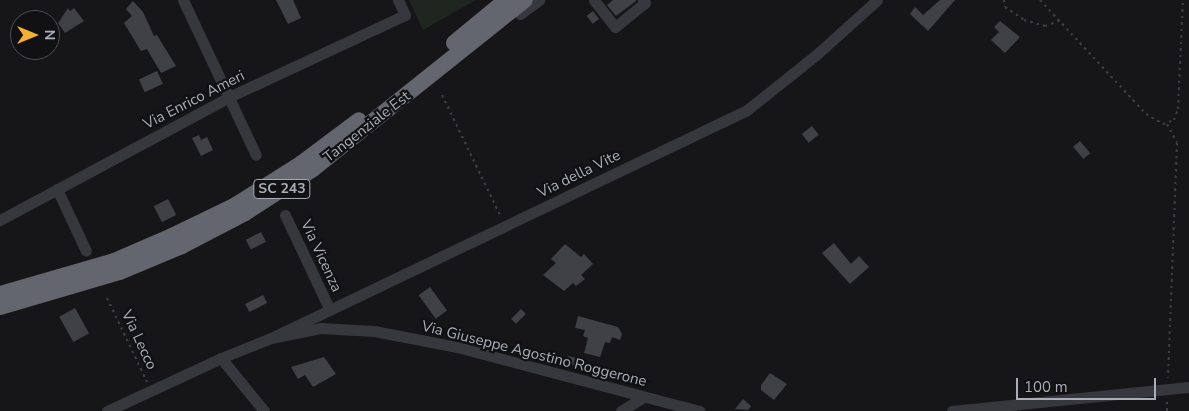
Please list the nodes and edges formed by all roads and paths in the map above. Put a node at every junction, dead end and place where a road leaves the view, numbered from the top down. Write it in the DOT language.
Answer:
graph roads {
  1 [pos="183,0"];
  2 [pos="398,0"];
  3 [pos="494,0"];
  4 [pos="506,0"];
  5 [pos="524,0"];
  6 [pos="539,0"];
  7 [pos="594,0"];
  8 [pos="643,0"];
  9 [pos="877,0"];
  10 [pos="1004,0"];
  11 [pos="1040,0"];
  12 [pos="1183,0"];
  13 [pos="1060,21"];
  14 [pos="462,43"];
  15 [pos="442,95"];
  16 [pos="229,97"];
  17 [pos="1166,124"];
  18 [pos="256,155"];
  19 [pos="57,189"];
  20 [pos="285,215"];
  21 [pos="0,220"];
  22 [pos="506,226"];
  23 [pos="86,251"];
  24 [pos="0,294"];
  25 [pos="107,298"];
  26 [pos="0,307"];
  27 [pos="330,310"];
  28 [pos="271,338"];
  29 [pos="221,358"];
  30 [pos="1189,387"];
  31 [pos="151,390"];
  32 [pos="1168,390"];
  33 [pos="643,397"];
  34 [pos="107,411"];
  35 [pos="264,411"];
  36 [pos="621,411"];
  37 [pos="700,411"];
  38 [pos="952,411"];
  1 -- 16 [label="street"];
  2 -- 16 [label="street, Via Enrico Ameri"];
  3 -- 14 [label="street"];
  4 -- 14 [label="highway, Tangenziale Est / SC 243"];
  5 -- 14 [label="highway, Tangenziale Est / SC 243"];
  6 -- 14 [label="street"];
  7 -- 8 [label="street"];
  9 -- 22 [label="street, Via della Vite"];
  10 -- 13 [label="path"];
  11 -- 13 [label="path"];
  12 -- 17 [label="path"];
  13 -- 17 [label="path"];
  14 -- 24 [label="highway, Tangenziale Est / SC 243"];
  14 -- 26 [label="highway, Tangenziale Est / SC 243"];
  15 -- 22 [label="path"];
  16 -- 18 [label="street"];
  16 -- 19 [label="street, Via Enrico Ameri"];
  17 -- 32 [label="path"];
  19 -- 21 [label="street, Via Enrico Ameri"];
  19 -- 23 [label="street"];
  20 -- 27 [label="street, Via Vicenza"];
  22 -- 27 [label="street, Via della Vite"];
  25 -- 31 [label="path, Via Lecco"];
  27 -- 28 [label="street, Via della Vite"];
  28 -- 29 [label="street, Via Giuseppe Agostino Roggerone"];
  28 -- 33 [label="street, Via Giuseppe Agostino Roggerone"];
  29 -- 31 [label="street, Via Giuseppe Agostino Roggerone"];
  29 -- 35 [label="street"];
  30 -- 32 [label="street"];
  31 -- 34 [label="street, Via Giuseppe Agostino Roggerone"];
  32 -- 38 [label="street"];
  33 -- 36 [label="street"];
  33 -- 37 [label="street, Via Giuseppe Agostino Roggerone"];
}
